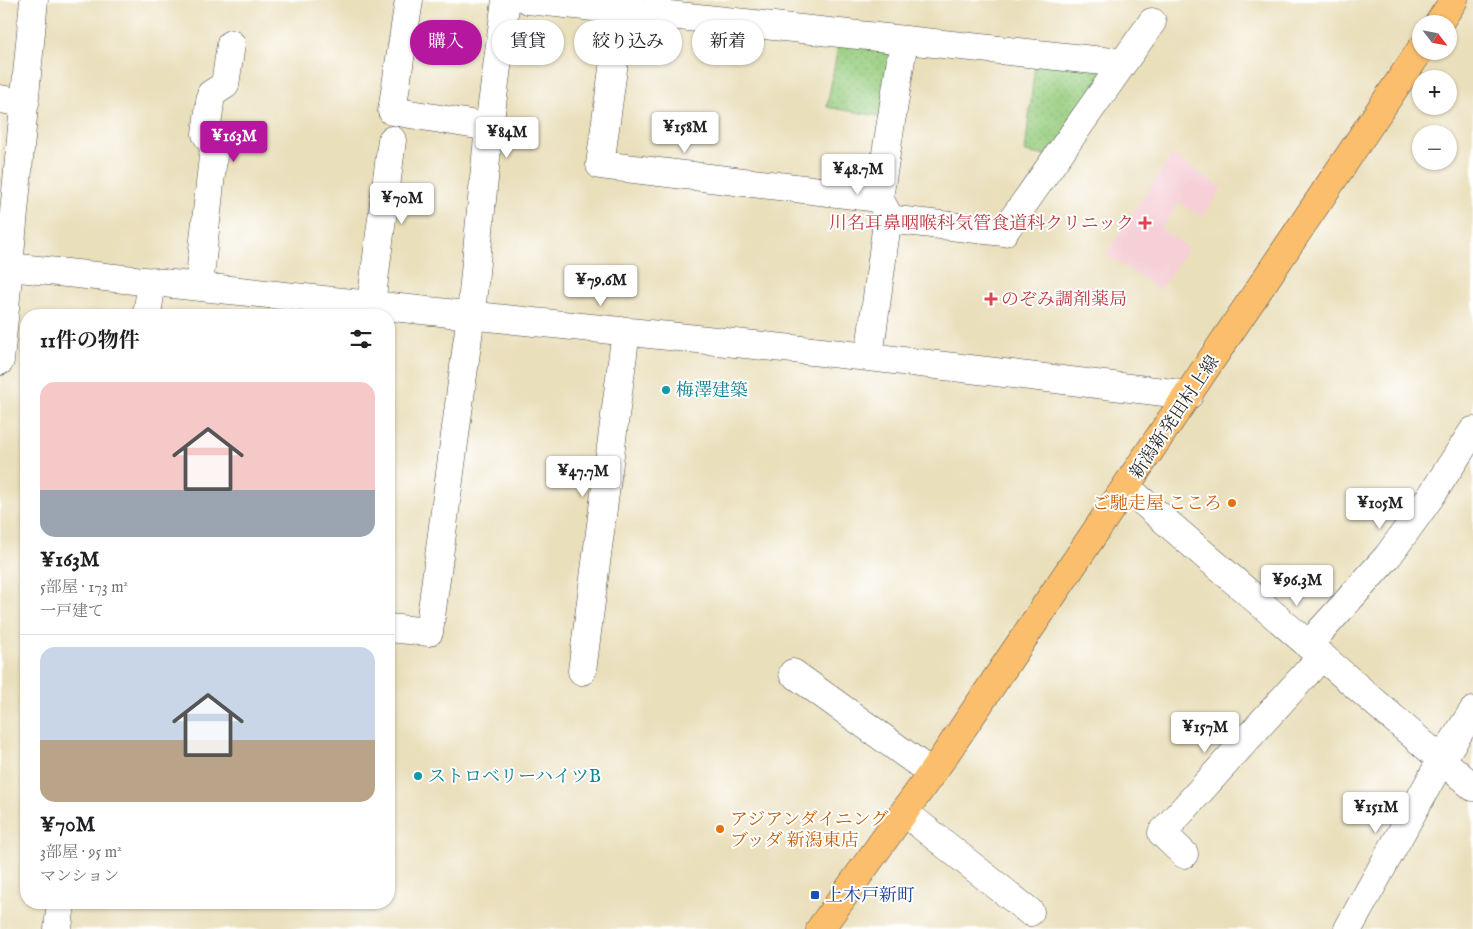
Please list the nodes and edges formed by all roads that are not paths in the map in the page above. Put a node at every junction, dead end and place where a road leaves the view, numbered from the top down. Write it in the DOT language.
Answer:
graph roads {
  1 [pos="34,0"];
  2 [pos="409,0"];
  3 [pos="506,0"];
  4 [pos="528,0"];
  5 [pos="1454,0"];
  6 [pos="620,10"];
  7 [pos="1444,15"];
  8 [pos="1152,22"];
  9 [pos="904,40"];
  10 [pos="231,44"];
  11 [pos="1414,60"];
  12 [pos="1122,63"];
  13 [pos="12,101"];
  14 [pos="489,127"];
  15 [pos="392,140"];
  16 [pos="883,209"];
  17 [pos="4,266"];
  18 [pos="152,282"];
  19 [pos="199,286"];
  20 [pos="371,304"];
  21 [pos="309,306"];
  22 [pos="148,309"];
  23 [pos="471,314"];
  24 [pos="626,331"];
  25 [pos="868,357"];
  26 [pos="0,361"];
  27 [pos="1189,395"];
  28 [pos="1473,430"];
  29 [pos="1126,487"];
  30 [pos="395,629"];
  31 [pos="1315,651"];
  32 [pos="582,671"];
  33 [pos="793,673"];
  34 [pos="1473,711"];
  35 [pos="1442,759"];
  36 [pos="932,773"];
  37 [pos="1473,787"];
  38 [pos="904,812"];
  39 [pos="1184,854"];
  40 [pos="60,909"];
  41 [pos="1030,912"];
  42 [pos="58,929"];
  43 [pos="820,929"];
  44 [pos="1348,929"];
  1 -- 13 [label="street"];
  2 -- 14 [label="street"];
  3 -- 14 [label="street"];
  4 -- 6 [label="street"];
  5 -- 7 [label="main road"];
  6 -- 9 [label="street"];
  6 -- 16 [label="street"];
  8 -- 12 [label="street"];
  9 -- 12 [label="street"];
  9 -- 16 [label="street"];
  10 -- 19 [label="street"];
  11 -- 27 [label="main road, 新潟新発田村上線"];
  12 -- 16 [label="street"];
  13 -- 17 [label="street"];
  14 -- 23 [label="street"];
  15 -- 20 [label="street"];
  16 -- 25 [label="street"];
  17 -- 18 [label="street"];
  17 -- 26 [label="street"];
  18 -- 19 [label="street"];
  18 -- 22 [label="street"];
  19 -- 21 [label="street"];
  20 -- 21 [label="street"];
  20 -- 23 [label="street"];
  23 -- 24 [label="street"];
  23 -- 30 [label="street"];
  24 -- 25 [label="street"];
  24 -- 32 [label="street"];
  25 -- 27 [label="street"];
  27 -- 29 [label="main road, 新潟新発田村上線"];
  28 -- 31 [label="street"];
  29 -- 31 [label="street"];
  29 -- 36 [label="main road, 新潟新発田村上線"];
  31 -- 35 [label="street"];
  31 -- 39 [label="street"];
  33 -- 36 [label="street"];
  34 -- 35 [label="street"];
  35 -- 37 [label="street"];
  35 -- 44 [label="street"];
  36 -- 38 [label="main road, 新潟新発田村上線"];
  38 -- 41 [label="street"];
  38 -- 43 [label="main road, 新潟新発田村上線"];
  40 -- 42 [label="street"];
}
